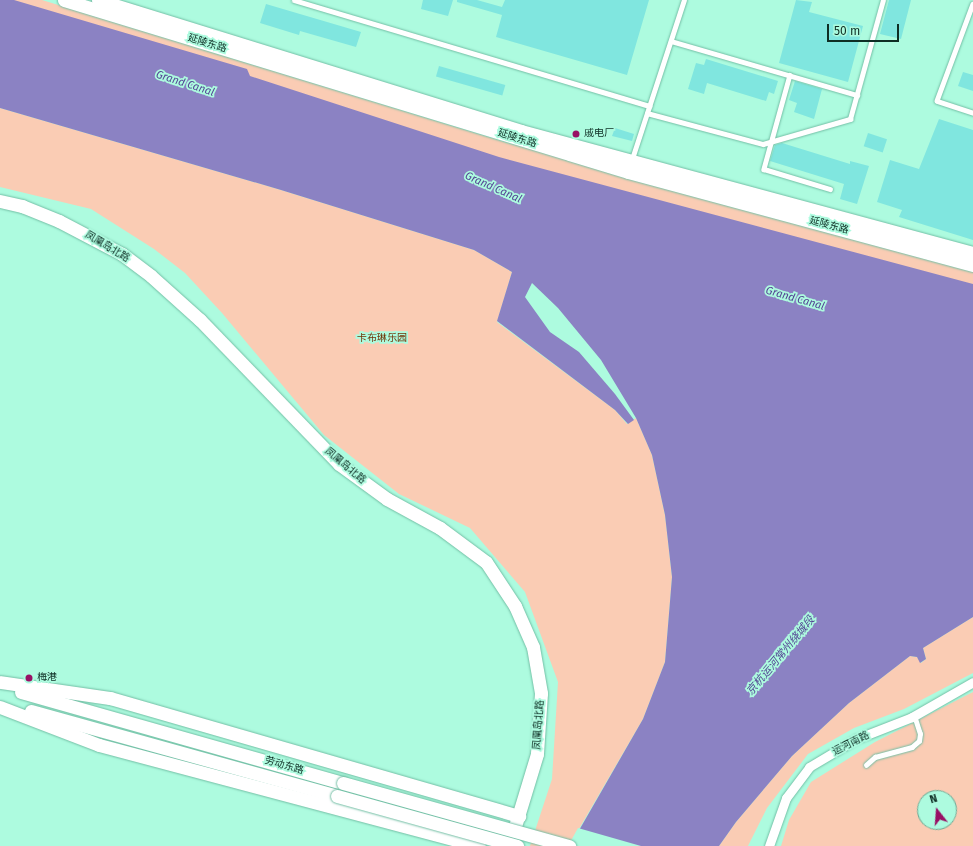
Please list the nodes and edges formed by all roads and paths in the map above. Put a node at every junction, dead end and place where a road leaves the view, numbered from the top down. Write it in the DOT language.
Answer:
graph roads {
  1 [pos="64,0"];
  2 [pos="98,0"];
  3 [pos="294,0"];
  4 [pos="684,0"];
  5 [pos="884,0"];
  6 [pos="973,4"];
  7 [pos="670,41"];
  8 [pos="790,75"];
  9 [pos="857,94"];
  10 [pos="650,106"];
  11 [pos="647,113"];
  12 [pos="973,113"];
  13 [pos="771,142"];
  14 [pos="631,163"];
  15 [pos="830,189"];
  16 [pos="0,201"];
  17 [pos="973,253"];
  18 [pos="973,265"];
  19 [pos="0,682"];
  20 [pos="973,682"];
  21 [pos="0,686"];
  22 [pos="0,702"];
  23 [pos="0,707"];
  24 [pos="914,716"];
  25 [pos="866,765"];
  26 [pos="519,816"];
  27 [pos="479,846"];
  28 [pos="509,846"];
  29 [pos="517,846"];
  30 [pos="568,846"];
  31 [pos="769,846"];
  1 -- 18 [label="main road, 延陵东路"];
  2 -- 14 [label="main road, 延陵东路"];
  3 -- 10 [label="lane"];
  4 -- 7 [label="lane"];
  5 -- 9 [label="lane"];
  6 -- 12 [label="lane"];
  7 -- 8 [label="lane"];
  7 -- 10 [label="lane"];
  8 -- 9 [label="lane"];
  8 -- 13 [label="lane"];
  9 -- 13 [label="lane"];
  10 -- 11 [label="lane"];
  11 -- 13 [label="lane"];
  11 -- 14 [label="lane"];
  13 -- 15 [label="lane"];
  14 -- 17 [label="main road, 延陵东路"];
  16 -- 26 [label="main road, 凤凰岛北路"];
  19 -- 26 [label="main road"];
  20 -- 24 [label="street, 运河南路"];
  21 -- 30 [label="main road, 劳动东路, bridge"];
  22 -- 29 [label="main road, 劳动东路, bridge"];
  23 -- 27 [label="main road"];
  24 -- 25 [label="lane"];
  24 -- 31 [label="street, 运河南路"];
  26 -- 28 [label="main road, 凤凰岛北路"];
}
